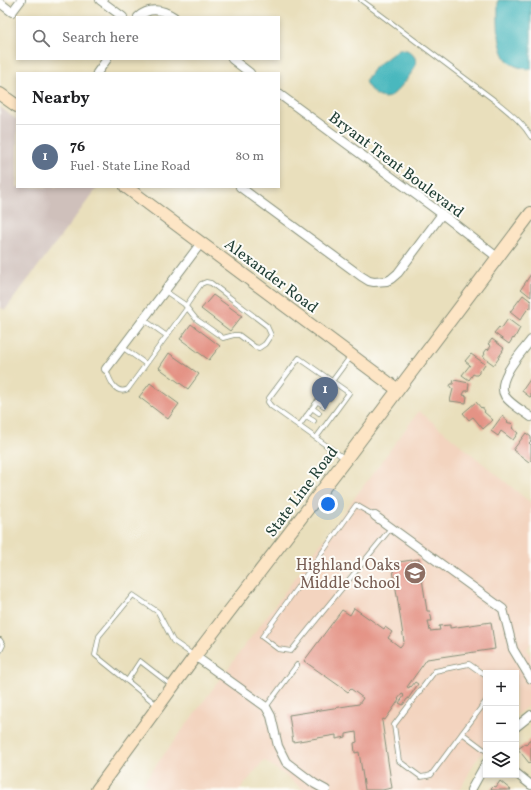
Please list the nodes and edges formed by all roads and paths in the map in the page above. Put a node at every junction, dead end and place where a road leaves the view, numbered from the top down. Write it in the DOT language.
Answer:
graph roads {
  1 [pos="21,0"];
  2 [pos="100,0"];
  3 [pos="362,0"];
  4 [pos="0,3"];
  5 [pos="122,16"];
  6 [pos="140,16"];
  7 [pos="173,16"];
  8 [pos="106,60"];
  9 [pos="233,60"];
  10 [pos="98,72"];
  11 [pos="249,72"];
  12 [pos="280,95"];
  13 [pos="531,137"];
  14 [pos="127,188"];
  15 [pos="241,188"];
  16 [pos="531,213"];
  17 [pos="442,214"];
  18 [pos="201,243"];
  19 [pos="497,257"];
  20 [pos="165,291"];
  21 [pos="186,307"];
  22 [pos="144,319"];
  23 [pos="167,336"];
  24 [pos="531,340"];
  25 [pos="122,347"];
  26 [pos="352,355"];
  27 [pos="146,364"];
  28 [pos="106,369"];
  29 [pos="332,381"];
  30 [pos="398,390"];
  31 [pos="323,393"];
  32 [pos="330,398"];
  33 [pos="317,401"];
  34 [pos="324,406"];
  35 [pos="312,408"];
  36 [pos="319,413"];
  37 [pos="306,416"];
  38 [pos="531,417"];
  39 [pos="314,421"];
  40 [pos="299,426"];
  41 [pos="316,438"];
  42 [pos="346,459"];
  43 [pos="375,516"];
  44 [pos="391,528"];
  45 [pos="0,640"];
  46 [pos="0,651"];
  47 [pos="195,656"];
  48 [pos="297,666"];
  49 [pos="483,674"];
  50 [pos="531,679"];
  51 [pos="127,681"];
  52 [pos="173,686"];
  53 [pos="483,705"];
  54 [pos="158,706"];
  55 [pos="266,707"];
  56 [pos="531,715"];
  57 [pos="519,725"];
  58 [pos="462,733"];
  59 [pos="483,748"];
  60 [pos="483,768"];
  61 [pos="519,775"];
  62 [pos="531,785"];
  63 [pos="97,790"];
  64 [pos="326,790"];
  65 [pos="471,790"];
  1 -- 4 [label="street"];
  2 -- 5 [label="street"];
  3 -- 13 [label="lane"];
  6 -- 7 [label="street"];
  8 -- 10 [label="street"];
  9 -- 11 [label="street"];
  12 -- 17 [label="street, Bryant Trent Boulevard"];
  14 -- 18 [label="street, Alexander Road"];
  15 -- 17 [label="street"];
  16 -- 19 [label="street, State Line Road"];
  17 -- 19 [label="street, Bryant Trent Boulevard"];
  18 -- 20 [label="street"];
  18 -- 26 [label="street, Alexander Road"];
  19 -- 30 [label="street, State Line Road"];
  20 -- 21 [label="lane"];
  20 -- 22 [label="street"];
  21 -- 21 [label="lane"];
  21 -- 23 [label="lane"];
  22 -- 23 [label="lane"];
  22 -- 25 [label="street"];
  23 -- 27 [label="lane"];
  24 -- 38 [label="street"];
  25 -- 27 [label="lane"];
  25 -- 28 [label="street"];
  26 -- 29 [label="lane"];
  26 -- 30 [label="street, Alexander Road"];
  27 -- 28 [label="lane"];
  29 -- 31 [label="lane"];
  29 -- 40 [label="lane"];
  29 -- 41 [label="lane"];
  30 -- 42 [label="street, State Line Road"];
  31 -- 32 [label="lane"];
  31 -- 33 [label="lane"];
  33 -- 34 [label="lane"];
  33 -- 35 [label="lane"];
  35 -- 36 [label="lane"];
  35 -- 37 [label="lane"];
  37 -- 39 [label="lane"];
  37 -- 40 [label="lane"];
  40 -- 41 [label="lane"];
  41 -- 42 [label="lane"];
  42 -- 47 [label="street, State Line Road"];
  43 -- 44 [label="street"];
  43 -- 44 [label="lane"];
  44 -- 50 [label="street"];
  45 -- 46 [label="lane"];
  47 -- 51 [label="lane"];
  47 -- 52 [label="street, State Line Road"];
  47 -- 55 [label="street"];
  48 -- 55 [label="lane"];
  49 -- 58 [label="lane"];
  51 -- 52 [label="lane"];
  51 -- 54 [label="lane"];
  52 -- 54 [label="street, State Line Road"];
  53 -- 58 [label="lane"];
  54 -- 63 [label="street, State Line Road"];
  55 -- 64 [label="street"];
  56 -- 57 [label="street"];
  58 -- 59 [label="lane"];
  60 -- 65 [label="street"];
  61 -- 62 [label="street"];
}
